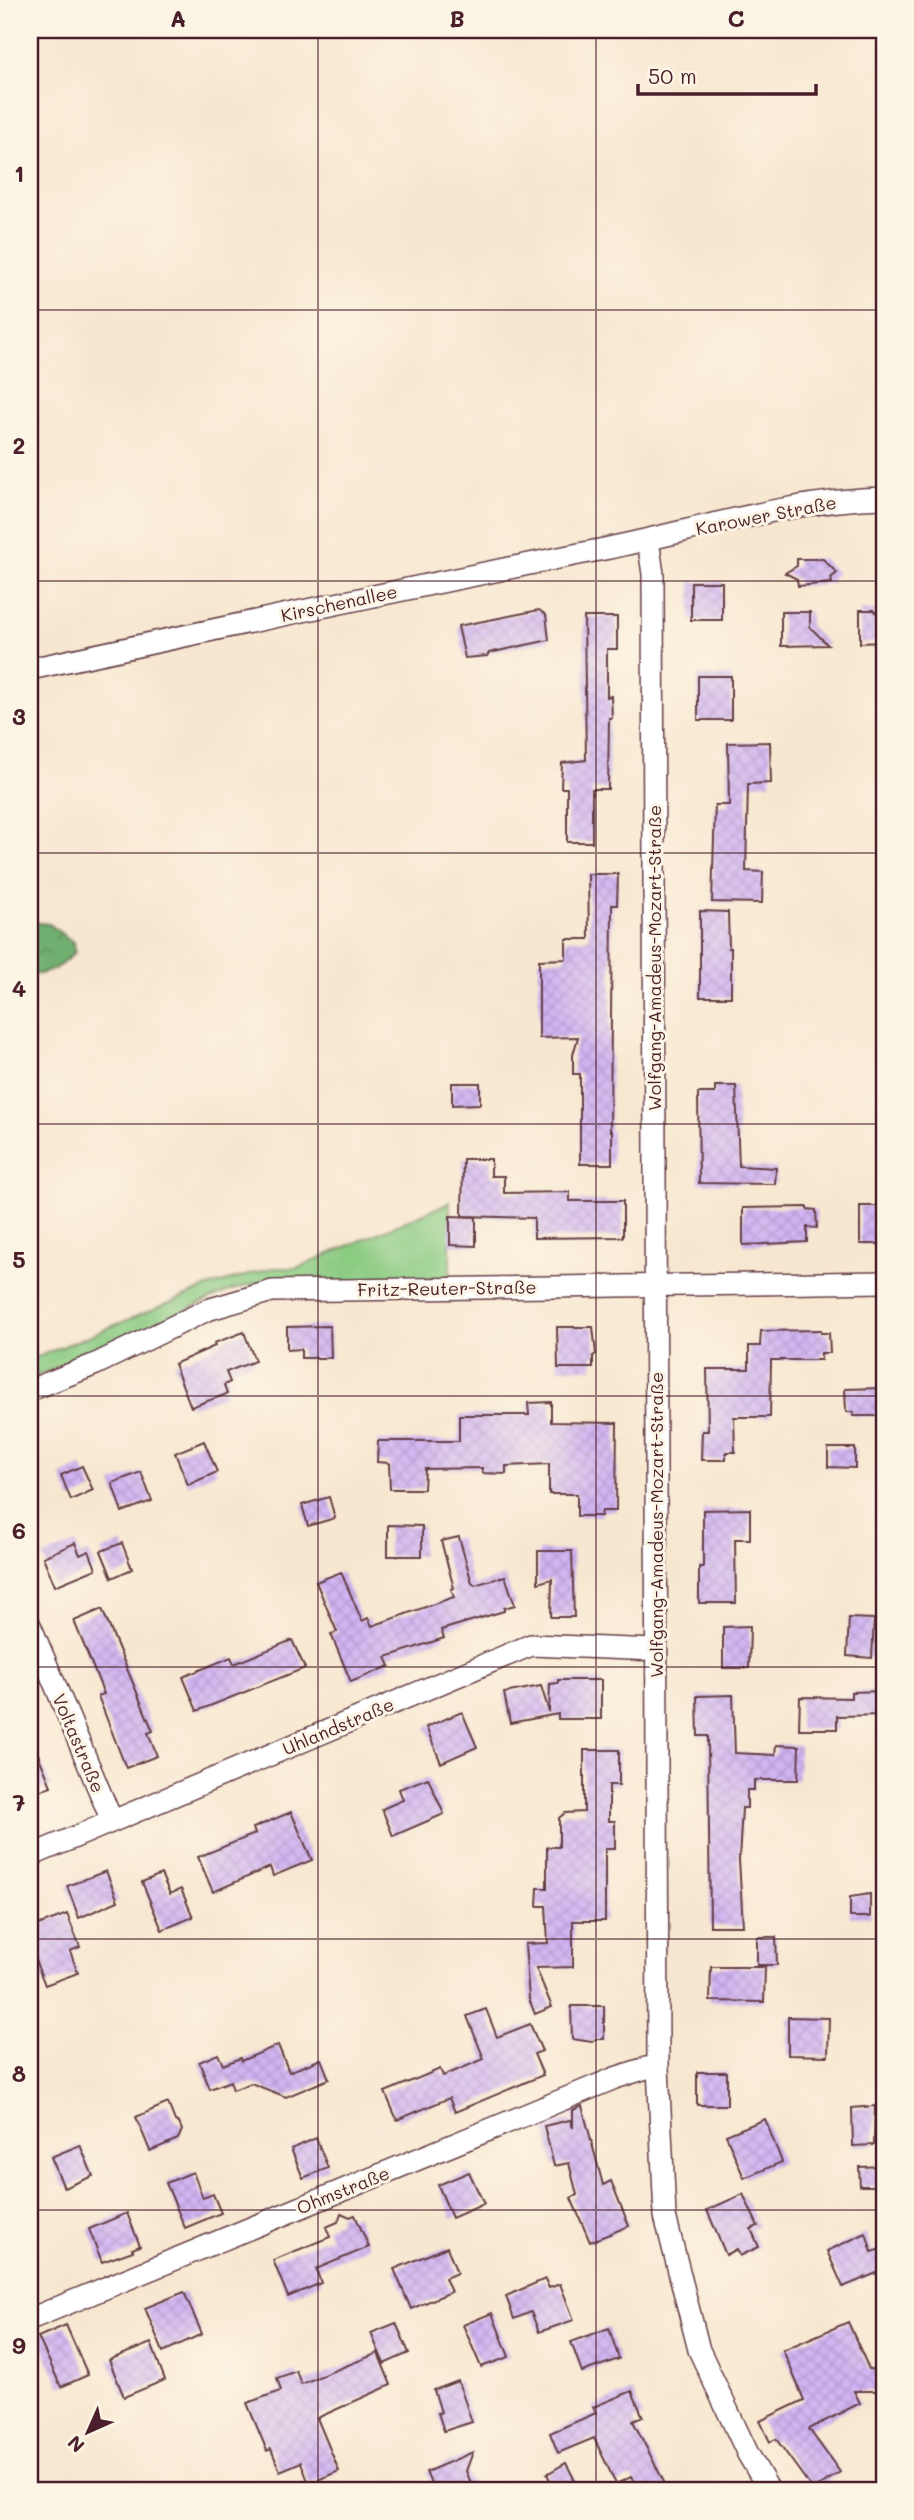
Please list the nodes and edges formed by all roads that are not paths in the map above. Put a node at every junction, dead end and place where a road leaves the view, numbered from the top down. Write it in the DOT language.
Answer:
graph roads {
  1 [pos="884,498"];
  2 [pos="648,540"];
  3 [pos="30,669"];
  4 [pos="884,1282"];
  5 [pos="655,1286"];
  6 [pos="30,1390"];
  7 [pos="30,1625"];
  8 [pos="656,1650"];
  9 [pos="112,1821"];
  10 [pos="30,1856"];
  11 [pos="658,2067"];
  12 [pos="30,2319"];
  13 [pos="769,2490"];
  1 -- 2 [label="street, Karower Straße"];
  2 -- 3 [label="street, Kirschenallee"];
  2 -- 5 [label="street, Wolfgang-Amadeus-Mozart-Straße"];
  4 -- 5 [label="street, Fritz-Reuter-Straße"];
  5 -- 6 [label="street, Fritz-Reuter-Straße"];
  5 -- 8 [label="street, Wolfgang-Amadeus-Mozart-Straße"];
  7 -- 9 [label="street, Voltastraße"];
  8 -- 9 [label="street, Uhlandstraße"];
  8 -- 11 [label="street, Wolfgang-Amadeus-Mozart-Straße"];
  9 -- 10 [label="street, Uhlandstraße"];
  11 -- 12 [label="street, Ohmstraße"];
  11 -- 13 [label="street, Wolfgang-Amadeus-Mozart-Straße"];
}
